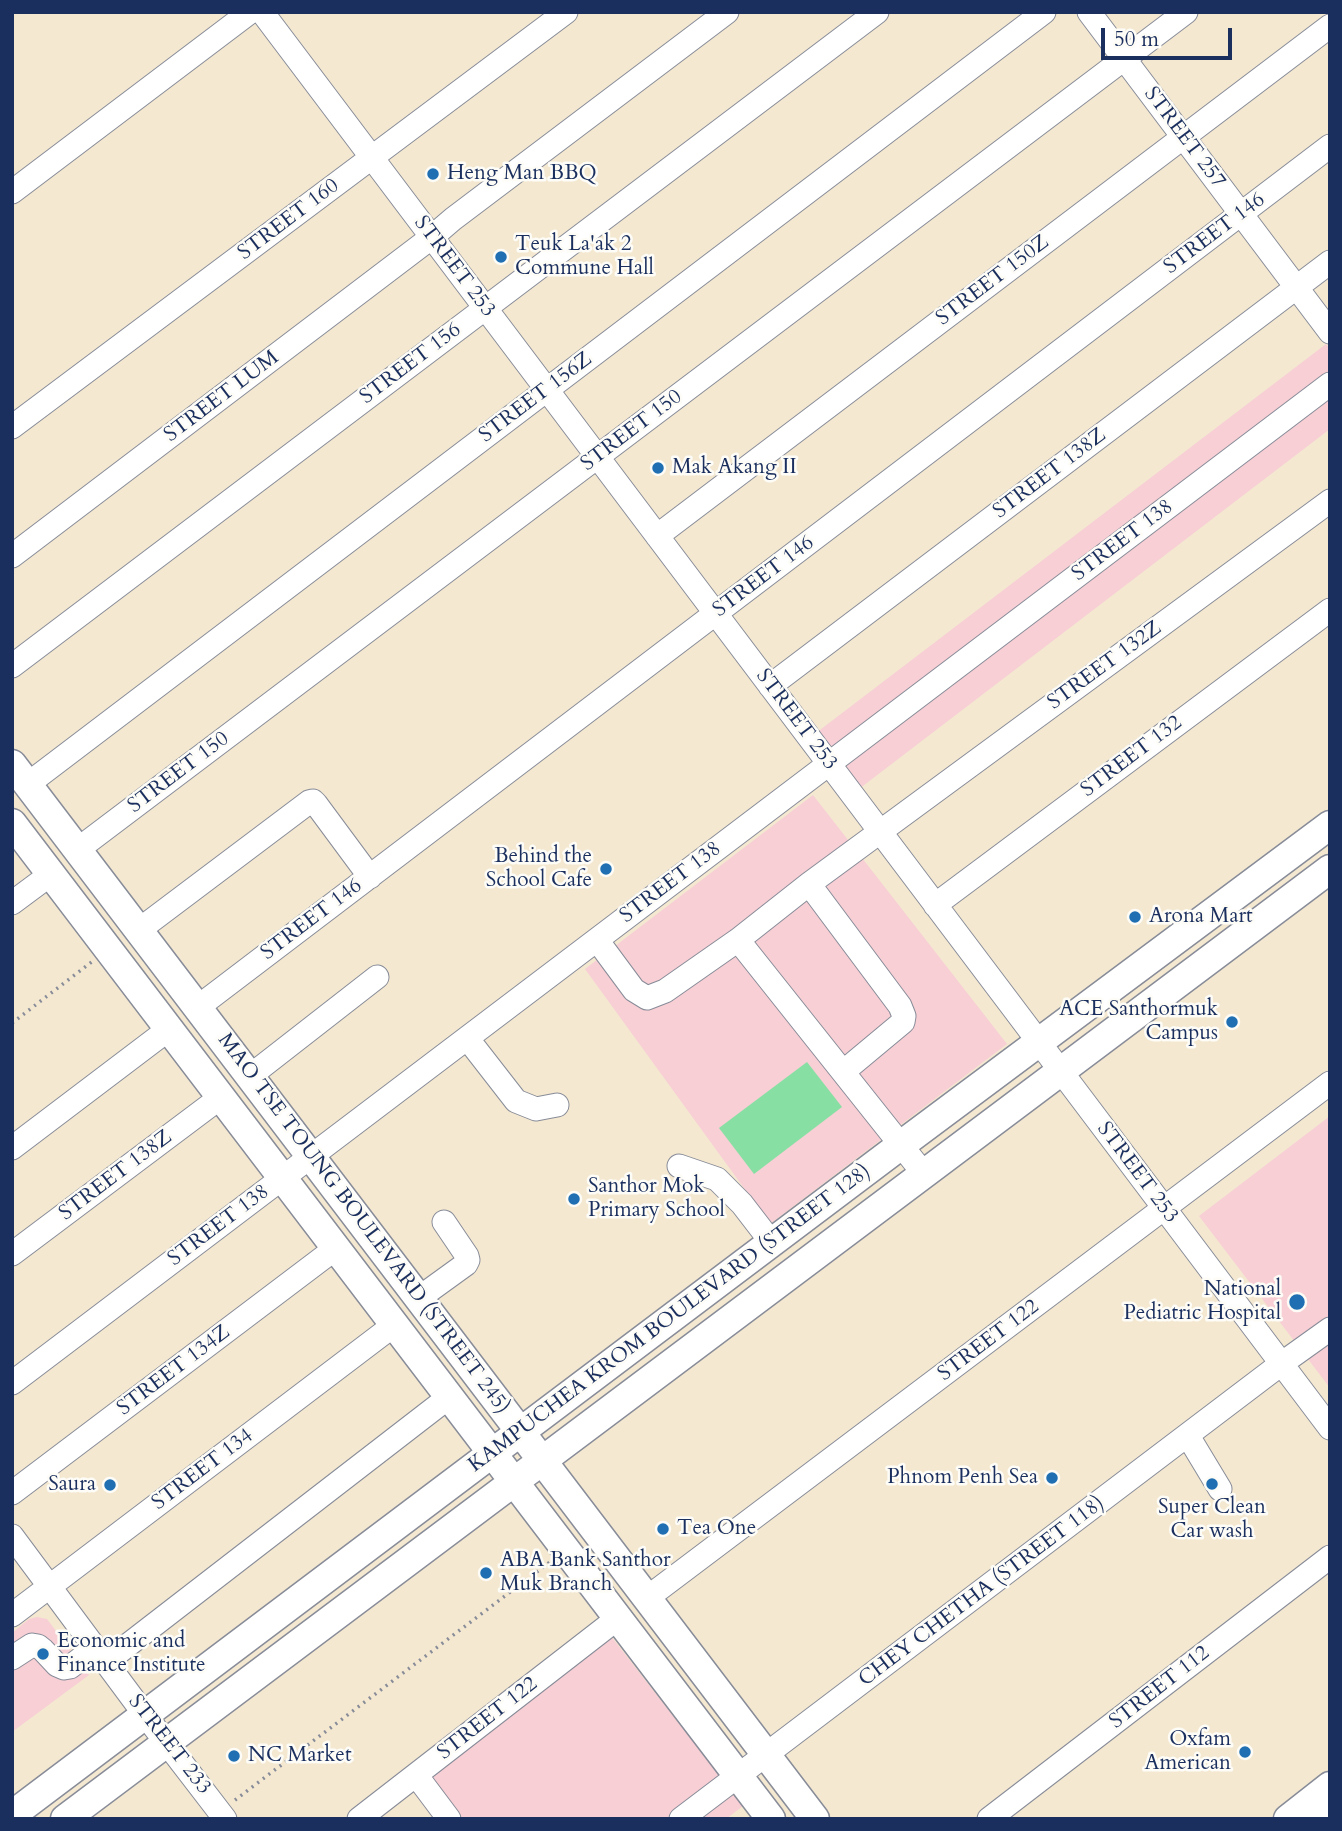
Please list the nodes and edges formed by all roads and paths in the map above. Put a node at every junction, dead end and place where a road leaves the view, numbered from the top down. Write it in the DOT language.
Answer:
graph roads {
  1 [pos="250,12"];
  2 [pos="262,12"];
  3 [pos="566,12"];
  4 [pos="727,12"];
  5 [pos="877,12"];
  6 [pos="1044,12"];
  7 [pos="1089,12"];
  8 [pos="1186,12"];
  9 [pos="1330,26"];
  10 [pos="1124,59"];
  11 [pos="1183,137"];
  12 [pos="1330,146"];
  13 [pos="372,158"];
  14 [pos="12,192"];
  15 [pos="1241,214"];
  16 [pos="432,237"];
  17 [pos="1330,262"];
  18 [pos="1296,287"];
  19 [pos="485,308"];
  20 [pos="1330,332"];
  21 [pos="1330,384"];
  22 [pos="547,390"];
  23 [pos="12,427"];
  24 [pos="598,457"];
  25 [pos="1330,501"];
  26 [pos="657,536"];
  27 [pos="12,556"];
  28 [pos="1330,610"];
  29 [pos="716,614"];
  30 [pos="12,666"];
  31 [pos="770,686"];
  32 [pos="829,764"];
  33 [pos="20,774"];
  34 [pos="12,823"];
  35 [pos="1330,825"];
  36 [pos="880,832"];
  37 [pos="77,850"];
  38 [pos="1330,869"];
  39 [pos="51,874"];
  40 [pos="370,877"];
  41 [pos="808,884"];
  42 [pos="12,903"];
  43 [pos="935,905"];
  44 [pos="139,930"];
  45 [pos="597,940"];
  46 [pos="738,940"];
  47 [pos="108,950"];
  48 [pos="377,977"];
  49 [pos="198,1007"];
  50 [pos="12,1023"];
  51 [pos="169,1030"];
  52 [pos="467,1038"];
  53 [pos="1039,1042"];
  54 [pos="843,1072"];
  55 [pos="1061,1072"];
  56 [pos="250,1076"];
  57 [pos="1330,1083"];
  58 [pos="221,1097"];
  59 [pos="557,1105"];
  60 [pos="901,1145"];
  61 [pos="12,1148"];
  62 [pos="311,1156"];
  63 [pos="678,1166"];
  64 [pos="924,1174"];
  65 [pos="282,1178"];
  66 [pos="1165,1209"];
  67 [pos="444,1222"];
  68 [pos="772,1243"];
  69 [pos="336,1248"];
  70 [pos="12,1254"];
  71 [pos="419,1298"];
  72 [pos="394,1325"];
  73 [pos="1330,1329"];
  74 [pos="1282,1364"];
  75 [pos="12,1383"];
  76 [pos="449,1397"];
  77 [pos="1330,1428"];
  78 [pos="521,1432"];
  79 [pos="1188,1436"];
  80 [pos="492,1454"];
  81 [pos="543,1461"];
  82 [pos="514,1482"];
  83 [pos="1220,1489"];
  84 [pos="12,1493"];
  85 [pos="12,1536"];
  86 [pos="566,1550"];
  87 [pos="1330,1557"];
  88 [pos="50,1587"];
  89 [pos="648,1598"];
  90 [pos="12,1615"];
  91 [pos="618,1618"];
  92 [pos="101,1655"];
  93 [pos="12,1658"];
  94 [pos="145,1715"];
  95 [pos="167,1742"];
  96 [pos="766,1754"];
  97 [pos="416,1775"];
  98 [pos="738,1776"];
  99 [pos="1330,1786"];
  100 [pos="1330,1808"];
  101 [pos="12,1815"];
  102 [pos="223,1815"];
  103 [pos="65,1819"];
  104 [pos="359,1819"];
  105 [pos="449,1819"];
  106 [pos="681,1819"];
  107 [pos="771,1819"];
  108 [pos="815,1819"];
  109 [pos="989,1819"];
  110 [pos="1288,1819"];
  111 [pos="1316,1819"];
  1 -- 14 [label="street"];
  2 -- 13 [label="street, STREET 253"];
  3 -- 13 [label="street, STREET 160"];
  4 -- 16 [label="street"];
  5 -- 19 [label="street, STREET 156"];
  6 -- 22 [label="street, STREET 156Z"];
  7 -- 10 [label="street, STREET 257"];
  8 -- 10 [label="street, STREET 150"];
  9 -- 11 [label="street, STREET 150Z"];
  10 -- 11 [label="street, STREET 257"];
  10 -- 24 [label="street, STREET 150"];
  11 -- 15 [label="street, STREET 257"];
  11 -- 26 [label="street, STREET 150Z"];
  12 -- 15 [label="street, STREET 146"];
  13 -- 16 [label="street, STREET 253"];
  13 -- 23 [label="street, STREET 160"];
  15 -- 18 [label="street, STREET 257"];
  15 -- 29 [label="street, STREET 146"];
  16 -- 19 [label="street, STREET 253"];
  16 -- 27 [label="street, STREET LUM"];
  17 -- 18 [label="street, STREET 138Z"];
  18 -- 20 [label="street, STREET 257"];
  18 -- 31 [label="street, STREET 138Z"];
  19 -- 22 [label="street, STREET 253"];
  19 -- 30 [label="street, STREET 156"];
  21 -- 32 [label="street, STREET 138"];
  22 -- 24 [label="street, STREET 253"];
  22 -- 33 [label="street, STREET 156Z"];
  24 -- 26 [label="street, STREET 253"];
  24 -- 37 [label="street, STREET 150"];
  25 -- 36 [label="street, STREET 132Z"];
  26 -- 29 [label="street, STREET 253"];
  28 -- 43 [label="street, STREET 132"];
  29 -- 31 [label="street, STREET 253"];
  29 -- 40 [label="street, STREET 146"];
  31 -- 32 [label="street, STREET 253"];
  32 -- 36 [label="street, STREET 253"];
  32 -- 45 [label="street, STREET 138"];
  33 -- 37 [label="main road, MAO TSE TOUNG BOULEVARD (STREET 245)"];
  34 -- 39 [label="main road, MAO TSE TOUNG BOULEVARD (STREET 245)"];
  35 -- 53 [label="main road, KAMPUCHEA KROM BOULEVARD (STREET 128)"];
  36 -- 41 [label="street, STREET 132Z"];
  36 -- 43 [label="street, STREET 253"];
  37 -- 44 [label="main road, MAO TSE TOUNG BOULEVARD (STREET 245)"];
  38 -- 55 [label="main road, KAMPUCHEA KROM BOULEVARD (STREET 128)"];
  39 -- 42 [label="street"];
  39 -- 47 [label="main road, MAO TSE TOUNG BOULEVARD (STREET 245)"];
  40 -- 44 [label="street"];
  40 -- 49 [label="street, STREET 146"];
  41 -- 46 [label="street, STREET 132Z"];
  41 -- 54 [label="street"];
  43 -- 53 [label="street, STREET 253"];
  44 -- 49 [label="main road, MAO TSE TOUNG BOULEVARD (STREET 245)"];
  45 -- 46 [label="street, STREET 132Z"];
  45 -- 52 [label="street, STREET 138"];
  46 -- 54 [label="street"];
  47 -- 50 [label="path"];
  47 -- 51 [label="main road, MAO TSE TOUNG BOULEVARD (STREET 245)"];
  48 -- 56 [label="street"];
  49 -- 56 [label="main road, MAO TSE TOUNG BOULEVARD (STREET 245)"];
  51 -- 58 [label="main road, MAO TSE TOUNG BOULEVARD (STREET 245)"];
  51 -- 61 [label="street"];
  52 -- 59 [label="street"];
  52 -- 62 [label="street, STREET 138"];
  53 -- 55 [label="street, STREET 253"];
  53 -- 60 [label="main road, KAMPUCHEA KROM BOULEVARD (STREET 128)"];
  54 -- 60 [label="street"];
  55 -- 64 [label="main road, KAMPUCHEA KROM BOULEVARD (STREET 128)"];
  55 -- 66 [label="street, STREET 253"];
  56 -- 62 [label="main road, MAO TSE TOUNG BOULEVARD (STREET 245)"];
  57 -- 66 [label="street, STREET 122"];
  58 -- 65 [label="main road, MAO TSE TOUNG BOULEVARD (STREET 245)"];
  58 -- 70 [label="street, STREET 138Z"];
  60 -- 64 [label="street"];
  60 -- 68 [label="main road, KAMPUCHEA KROM BOULEVARD (STREET 128)"];
  62 -- 65 [label="street, STREET 138"];
  62 -- 71 [label="main road, MAO TSE TOUNG BOULEVARD (STREET 245)"];
  63 -- 68 [label="street"];
  64 -- 81 [label="main road, KAMPUCHEA KROM BOULEVARD (STREET 128)"];
  65 -- 69 [label="main road, MAO TSE TOUNG BOULEVARD (STREET 245)"];
  65 -- 75 [label="street, STREET 138"];
  66 -- 74 [label="street, STREET 253"];
  66 -- 89 [label="street, STREET 122"];
  67 -- 71 [label="street"];
  68 -- 78 [label="main road, KAMPUCHEA KROM BOULEVARD (STREET 128)"];
  69 -- 72 [label="main road, MAO TSE TOUNG BOULEVARD (STREET 245)"];
  69 -- 84 [label="street, STREET 134Z"];
  71 -- 78 [label="main road, MAO TSE TOUNG BOULEVARD (STREET 245)"];
  72 -- 76 [label="main road, MAO TSE TOUNG BOULEVARD (STREET 245)"];
  72 -- 88 [label="street, STREET 134"];
  73 -- 74 [label="street, CHEY CHETHA (STREET 118)"];
  74 -- 77 [label="street, STREET 253"];
  74 -- 79 [label="street, CHEY CHETHA (STREET 118)"];
  76 -- 80 [label="main road, MAO TSE TOUNG BOULEVARD (STREET 245)"];
  76 -- 92 [label="street"];
  78 -- 80 [label="main road, KAMPUCHEA KROM BOULEVARD (STREET 128)"];
  78 -- 81 [label="main road, MAO TSE TOUNG BOULEVARD (STREET 245)"];
  79 -- 83 [label="street"];
  79 -- 96 [label="street, CHEY CHETHA (STREET 118)"];
  80 -- 82 [label="main road, MAO TSE TOUNG BOULEVARD (STREET 245)"];
  80 -- 94 [label="main road, KAMPUCHEA KROM BOULEVARD (STREET 128)"];
  81 -- 82 [label="main road, KAMPUCHEA KROM BOULEVARD (STREET 128)"];
  81 -- 89 [label="main road, MAO TSE TOUNG BOULEVARD (STREET 245)"];
  82 -- 86 [label="main road, MAO TSE TOUNG BOULEVARD (STREET 245)"];
  82 -- 95 [label="main road, KAMPUCHEA KROM BOULEVARD (STREET 128)"];
  85 -- 88 [label="street, STREET 233"];
  86 -- 91 [label="main road, MAO TSE TOUNG BOULEVARD (STREET 245)"];
  86 -- 102 [label="path"];
  87 -- 109 [label="street, STREET 112"];
  88 -- 90 [label="street, STREET 134"];
  88 -- 92 [label="street, STREET 233"];
  89 -- 96 [label="main road, MAO TSE TOUNG BOULEVARD (STREET 245)"];
  91 -- 97 [label="street, STREET 122"];
  91 -- 98 [label="main road, MAO TSE TOUNG BOULEVARD (STREET 245)"];
  92 -- 93 [label="street"];
  92 -- 94 [label="street, STREET 233"];
  94 -- 95 [label="street, STREET 233"];
  94 -- 101 [label="main road, KAMPUCHEA KROM BOULEVARD (STREET 128)"];
  95 -- 102 [label="street, STREET 233"];
  95 -- 103 [label="main road, KAMPUCHEA KROM BOULEVARD (STREET 128)"];
  96 -- 98 [label="street, CHEY CHETHA (STREET 118)"];
  96 -- 108 [label="main road, MAO TSE TOUNG BOULEVARD (STREET 245)"];
  97 -- 104 [label="street, STREET 122"];
  97 -- 105 [label="street"];
  98 -- 106 [label="street, CHEY CHETHA (STREET 118)"];
  98 -- 107 [label="main road, MAO TSE TOUNG BOULEVARD (STREET 245)"];
  99 -- 110 [label="main road"];
  100 -- 111 [label="highway"];
}
